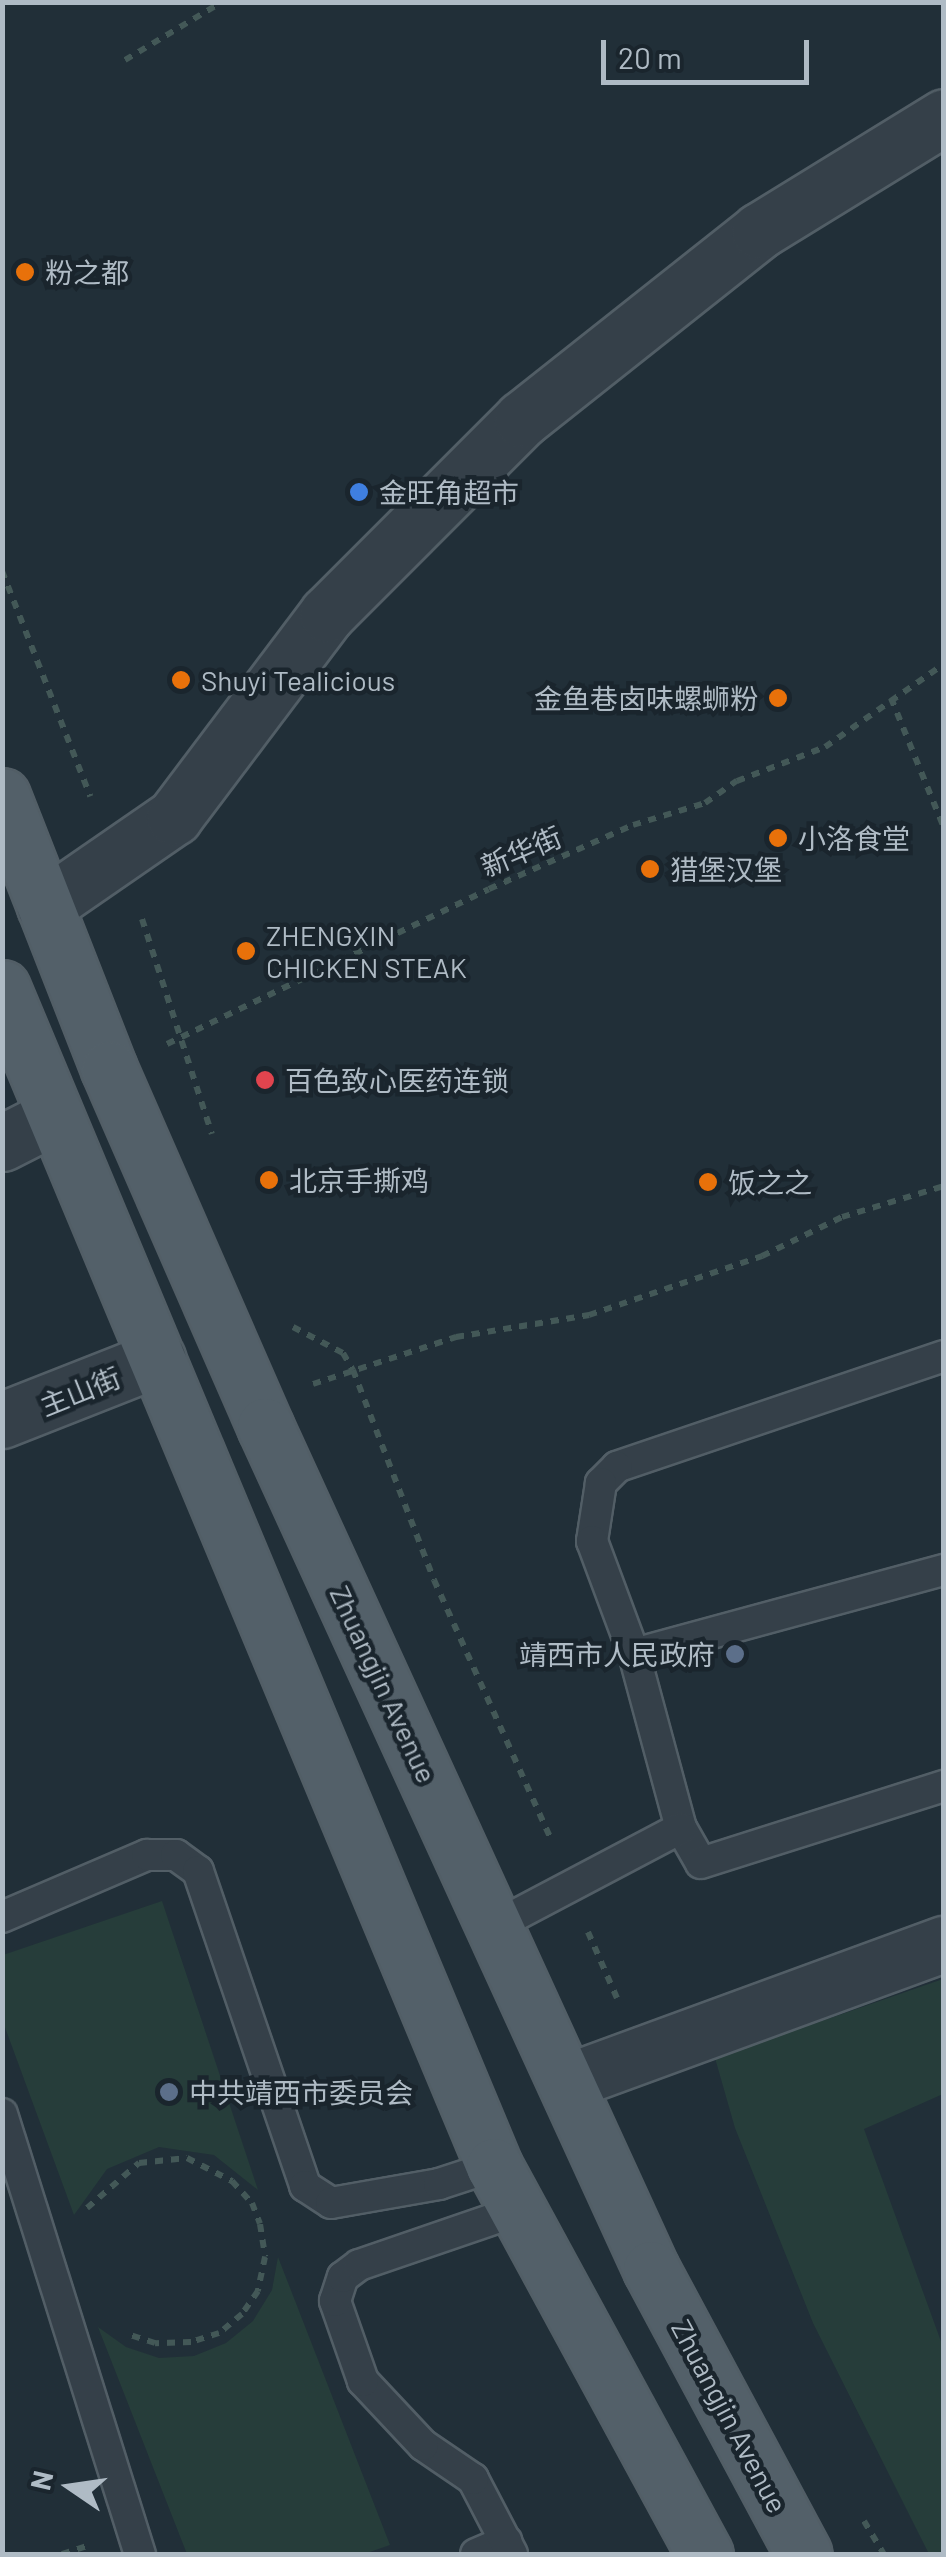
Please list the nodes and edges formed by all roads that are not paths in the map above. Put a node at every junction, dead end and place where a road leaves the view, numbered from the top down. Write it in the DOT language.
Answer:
graph roads {
  1 [pos="944,116"];
  2 [pos="2,796"];
  3 [pos="45,906"];
  4 [pos="2,988"];
  5 [pos="56,1116"];
  6 [pos="2,1142"];
  7 [pos="944,1356"];
  8 [pos="156,1359"];
  9 [pos="2,1420"];
  10 [pos="944,1570"];
  11 [pos="634,1654"];
  12 [pos="944,1786"];
  13 [pos="681,1828"];
  14 [pos="2,1917"];
  15 [pos="495,1926"];
  16 [pos="944,1944"];
  17 [pos="569,2081"];
  18 [pos="2,2114"];
  19 [pos="506,2188"];
  20 [pos="509,2548"];
  21 [pos="140,2554"];
  22 [pos="476,2554"];
  23 [pos="705,2554"];
  24 [pos="804,2554"];
  1 -- 3 [label="street"];
  2 -- 3 [label="main road, Zhuangjin Avenue"];
  3 -- 15 [label="main road, Zhuangjin Avenue"];
  4 -- 5 [label="main road"];
  5 -- 6 [label="street"];
  5 -- 8 [label="main road"];
  7 -- 11 [label="lane"];
  8 -- 9 [label="street, 主山街"];
  8 -- 19 [label="main road"];
  10 -- 11 [label="lane"];
  11 -- 13 [label="lane"];
  12 -- 13 [label="lane"];
  13 -- 15 [label="lane"];
  14 -- 19 [label="lane"];
  15 -- 17 [label="main road, Zhuangjin Avenue"];
  16 -- 17 [label="street"];
  17 -- 24 [label="main road, Zhuangjin Avenue"];
  18 -- 21 [label="lane"];
  19 -- 20 [label="lane"];
  19 -- 23 [label="main road"];
  20 -- 22 [label="lane"];
}
